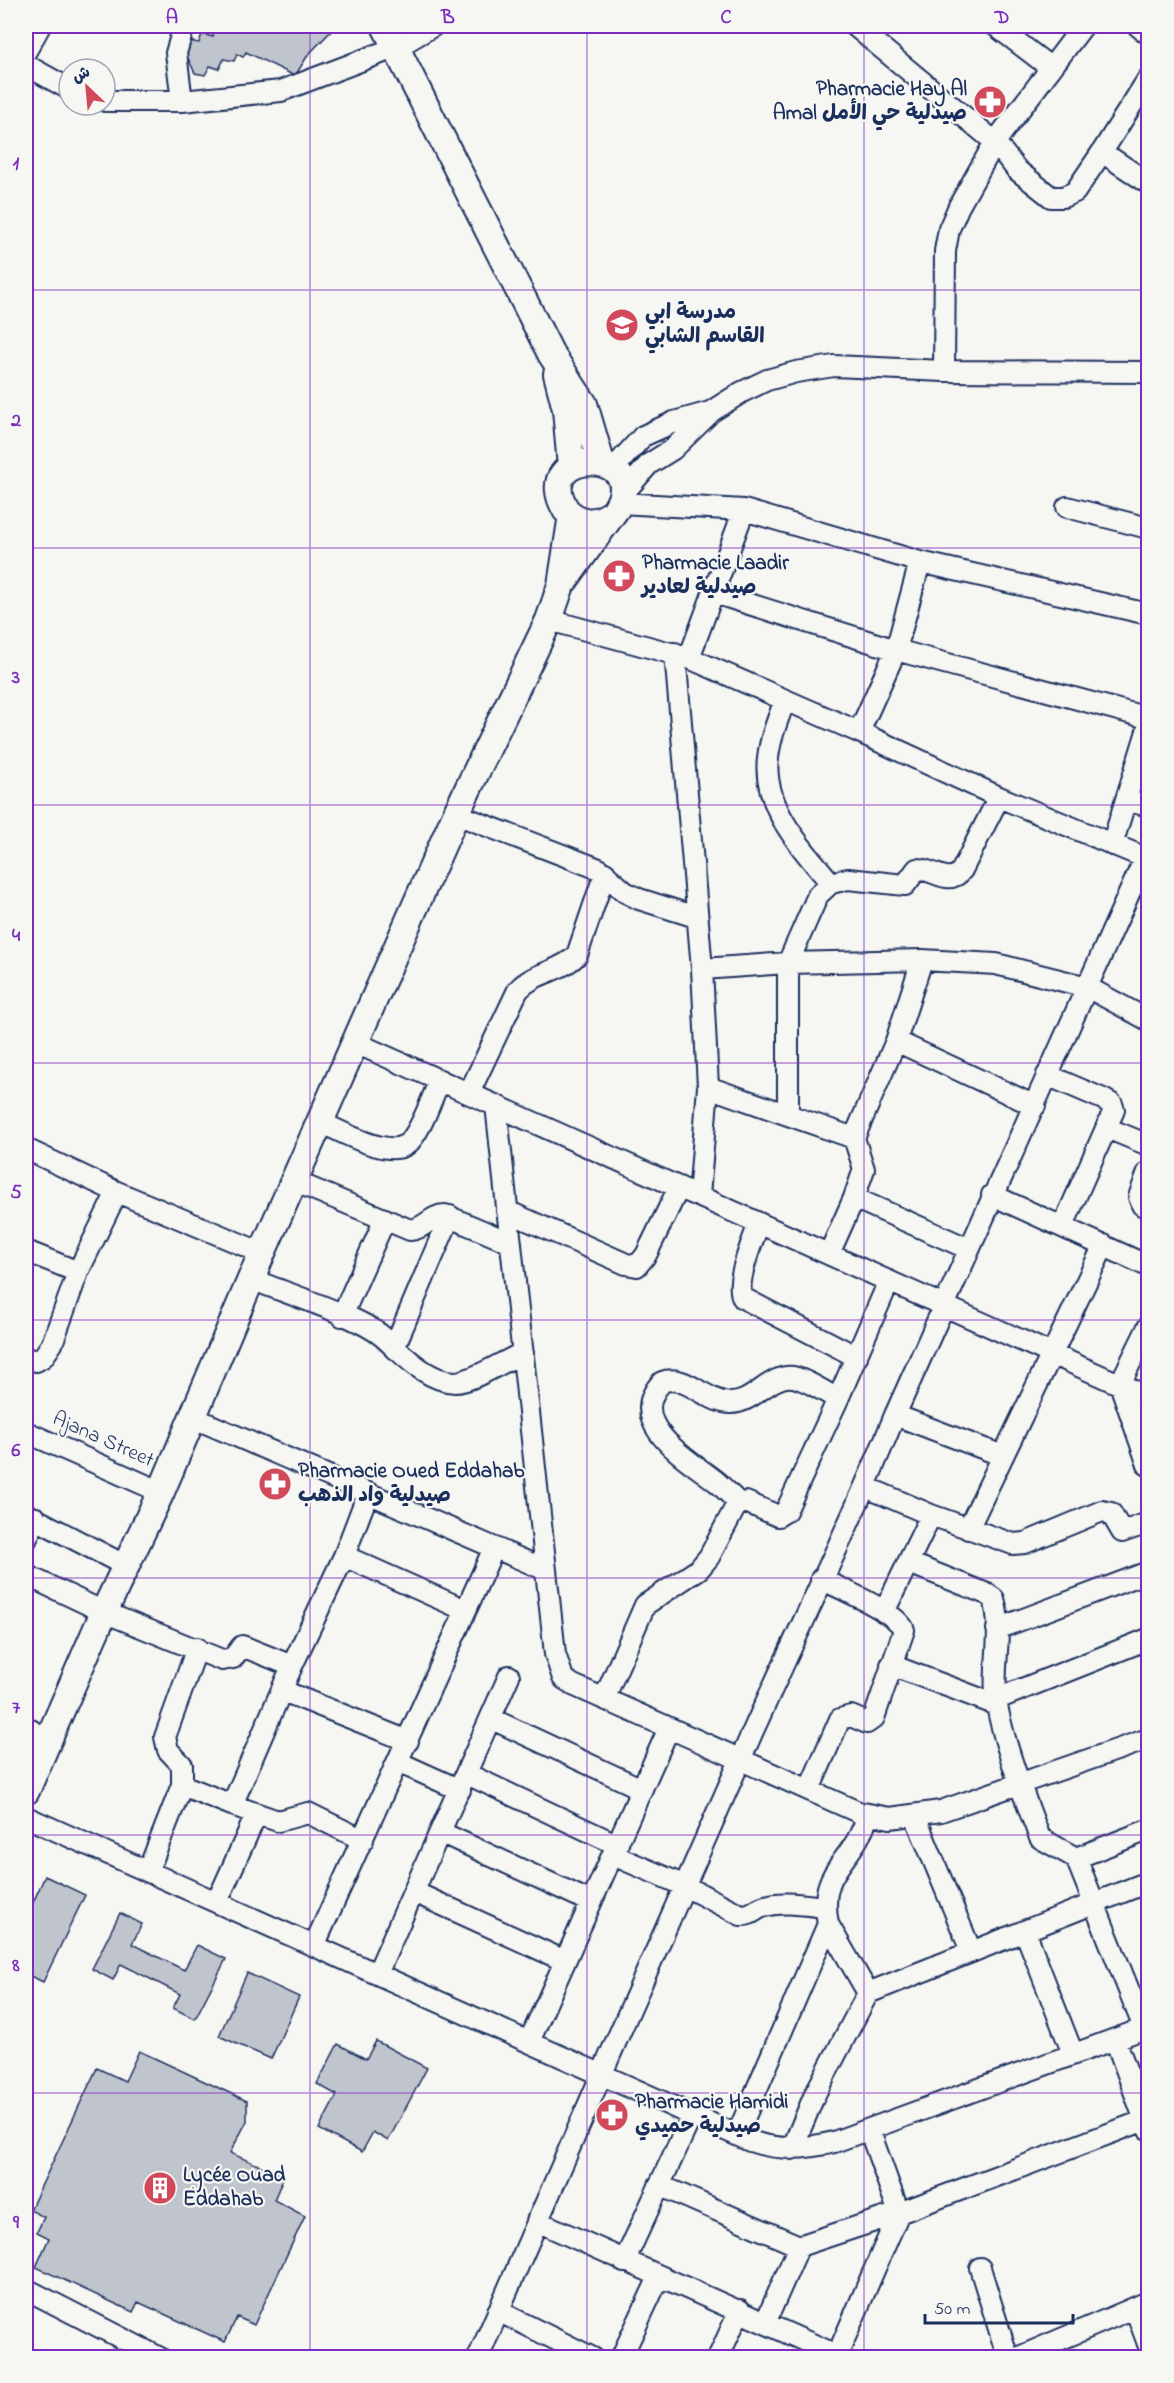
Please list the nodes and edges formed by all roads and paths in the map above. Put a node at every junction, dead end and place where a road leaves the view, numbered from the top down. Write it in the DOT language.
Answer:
graph roads {
  1 [pos="40,26"];
  2 [pos="184,26"];
  3 [pos="433,26"];
  4 [pos="855,26"];
  5 [pos="996,26"];
  6 [pos="1083,26"];
  7 [pos="1138,26"];
  8 [pos="1149,34"];
  9 [pos="391,36"];
  10 [pos="26,51"];
  11 [pos="26,65"];
  12 [pos="1052,68"];
  13 [pos="1149,80"];
  14 [pos="57,82"];
  15 [pos="117,101"];
  16 [pos="182,101"];
  17 [pos="1142,103"];
  18 [pos="995,142"];
  19 [pos="1102,152"];
  20 [pos="1149,183"];
  21 [pos="551,354"];
  22 [pos="944,371"];
  23 [pos="1149,372"];
  24 [pos="712,411"];
  25 [pos="607,466"];
  26 [pos="571,467"];
  27 [pos="617,504"];
  28 [pos="1067,507"];
  29 [pos="744,510"];
  30 [pos="572,515"];
  31 [pos="1149,528"];
  32 [pos="920,562"];
  33 [pos="561,585"];
  34 [pos="714,593"];
  35 [pos="1149,614"];
  36 [pos="549,620"];
  37 [pos="896,650"];
  38 [pos="682,656"];
  39 [pos="785,700"];
  40 [pos="1149,718"];
  41 [pos="1149,728"];
  42 [pos="859,732"];
  43 [pos="999,797"];
  44 [pos="1126,800"];
  45 [pos="1149,806"];
  46 [pos="456,814"];
  47 [pos="1112,845"];
  48 [pos="1147,858"];
  49 [pos="605,873"];
  50 [pos="831,883"];
  51 [pos="696,917"];
  52 [pos="922,960"];
  53 [pos="788,963"];
  54 [pos="702,969"];
  55 [pos="1087,987"];
  56 [pos="1149,1020"];
  57 [pos="896,1041"];
  58 [pos="356,1043"];
  59 [pos="1047,1075"];
  60 [pos="440,1080"];
  61 [pos="708,1087"];
  62 [pos="469,1094"];
  63 [pos="496,1105"];
  64 [pos="1035,1106"];
  65 [pos="788,1115"];
  66 [pos="320,1122"];
  67 [pos="1107,1128"];
  68 [pos="854,1138"];
  69 [pos="1149,1144"];
  70 [pos="26,1149"];
  71 [pos="1149,1172"];
  72 [pos="294,1181"];
  73 [pos="679,1187"];
  74 [pos="117,1192"];
  75 [pos="992,1195"];
  76 [pos="699,1196"];
  77 [pos="854,1198"];
  78 [pos="1149,1208"];
  79 [pos="507,1211"];
  80 [pos="450,1216"];
  81 [pos="385,1219"];
  82 [pos="759,1223"];
  83 [pos="1063,1226"];
  84 [pos="510,1243"];
  85 [pos="1104,1245"];
  86 [pos="969,1249"];
  87 [pos="26,1251"];
  88 [pos="262,1254"];
  89 [pos="829,1254"];
  90 [pos="1149,1266"];
  91 [pos="78,1272"];
  92 [pos="251,1279"];
  93 [pos="889,1281"];
  94 [pos="945,1306"];
  95 [pos="342,1316"];
  96 [pos="1149,1327"];
  97 [pos="394,1348"];
  98 [pos="523,1353"];
  99 [pos="1053,1354"];
  100 [pos="857,1357"];
  101 [pos="26,1358"];
  102 [pos="1120,1384"];
  103 [pos="1149,1397"];
  104 [pos="838,1399"];
  105 [pos="895,1414"];
  106 [pos="192,1417"];
  107 [pos="26,1432"];
  108 [pos="1003,1456"];
  109 [pos="1149,1465"];
  110 [pos="866,1487"];
  111 [pos="161,1492"];
  112 [pos="368,1493"];
  113 [pos="739,1503"];
  114 [pos="931,1515"];
  115 [pos="31,1516"];
  116 [pos="1149,1523"];
  117 [pos="968,1529"];
  118 [pos="26,1540"];
  119 [pos="494,1548"];
  120 [pos="344,1556"];
  121 [pos="909,1563"];
  122 [pos="126,1566"];
  123 [pos="546,1570"];
  124 [pos="1149,1572"];
  125 [pos="26,1575"];
  126 [pos="821,1579"];
  127 [pos="465,1610"];
  128 [pos="104,1612"];
  129 [pos="884,1612"];
  130 [pos="997,1629"];
  131 [pos="1149,1639"];
  132 [pos="197,1648"];
  133 [pos="891,1665"];
  134 [pos="292,1666"];
  135 [pos="509,1676"];
  136 [pos="283,1691"];
  137 [pos="604,1699"];
  138 [pos="997,1702"];
  139 [pos="492,1719"];
  140 [pos="669,1728"];
  141 [pos="36,1733"];
  142 [pos="1149,1739"];
  143 [pos="408,1741"];
  144 [pos="741,1759"];
  145 [pos="398,1762"];
  146 [pos="464,1782"];
  147 [pos="1019,1784"];
  148 [pos="182,1785"];
  149 [pos="642,1789"];
  150 [pos="809,1790"];
  151 [pos="26,1791"];
  152 [pos="232,1805"];
  153 [pos="868,1814"];
  154 [pos="256,1815"];
  155 [pos="915,1816"];
  156 [pos="26,1817"];
  157 [pos="1149,1830"];
  158 [pos="440,1832"];
  159 [pos="363,1840"];
  160 [pos="616,1850"];
  161 [pos="1076,1858"];
  162 [pos="148,1871"];
  163 [pos="1149,1882"];
  164 [pos="685,1886"];
  165 [pos="414,1892"];
  166 [pos="217,1902"];
  167 [pos="591,1902"];
  168 [pos="1095,1904"];
  169 [pos="827,1916"];
  170 [pos="1025,1931"];
  171 [pos="314,1946"];
  172 [pos="971,1951"];
  173 [pos="565,1961"];
  174 [pos="377,1974"];
  175 [pos="868,1993"];
  176 [pos="1146,2028"];
  177 [pos="1115,2039"];
  178 [pos="529,2042"];
  179 [pos="1072,2054"];
  180 [pos="600,2074"];
  181 [pos="692,2115"];
  182 [pos="1148,2123"];
  183 [pos="869,2129"];
  184 [pos="737,2135"];
  185 [pos="792,2149"];
  186 [pos="659,2185"];
  187 [pos="899,2213"];
  188 [pos="537,2221"];
  189 [pos="799,2246"];
  190 [pos="624,2262"];
  191 [pos="980,2268"];
  192 [pos="659,2277"];
  193 [pos="26,2289"];
  194 [pos="1142,2305"];
  195 [pos="740,2310"];
  196 [pos="498,2311"];
  197 [pos="766,2321"];
  198 [pos="1149,2344"];
  199 [pos="589,2357"];
  200 [pos="839,2357"];
  201 [pos="160,2358"];
  202 [pos="478,2358"];
  203 [pos="621,2358"];
  204 [pos="718,2358"];
  205 [pos="1008,2358"];
  206 [pos="1017,2358"];
  1 -- 10 [label="street"];
  2 -- 16 [label="street"];
  3 -- 9 [label="street"];
  4 -- 18 [label="street"];
  5 -- 12 [label="street"];
  6 -- 12 [label="street"];
  7 -- 8 [label="street"];
  9 -- 16 [label="street"];
  9 -- 21 [label="main road"];
  11 -- 14 [label="street"];
  12 -- 18 [label="street"];
  13 -- 17 [label="street"];
  15 -- 16 [label="street"];
  17 -- 19 [label="street"];
  18 -- 19 [label="street"];
  18 -- 22 [label="street"];
  19 -- 20 [label="street"];
  21 -- 25 [label="main road"];
  21 -- 26 [label="main road"];
  22 -- 23 [label="street"];
  22 -- 24 [label="street"];
  24 -- 25 [label="street"];
  24 -- 27 [label="street"];
  25 -- 26 [label="main road"];
  25 -- 27 [label="main road"];
  26 -- 30 [label="main road"];
  27 -- 29 [label="street"];
  27 -- 30 [label="main road"];
  27 -- 33 [label="main road"];
  28 -- 31 [label="street"];
  29 -- 32 [label="street"];
  29 -- 34 [label="street"];
  30 -- 33 [label="main road"];
  32 -- 35 [label="street"];
  32 -- 37 [label="street"];
  33 -- 36 [label="main road"];
  34 -- 37 [label="street"];
  34 -- 38 [label="street"];
  36 -- 38 [label="street"];
  36 -- 46 [label="main road"];
  37 -- 40 [label="street"];
  37 -- 42 [label="street"];
  38 -- 39 [label="street"];
  38 -- 51 [label="street"];
  39 -- 42 [label="street"];
  39 -- 50 [label="street"];
  41 -- 44 [label="street"];
  42 -- 43 [label="street"];
  43 -- 47 [label="street"];
  43 -- 50 [label="street"];
  44 -- 45 [label="street"];
  44 -- 47 [label="street"];
  46 -- 49 [label="street"];
  46 -- 58 [label="main road"];
  47 -- 48 [label="street"];
  48 -- 55 [label="street"];
  49 -- 51 [label="street"];
  49 -- 62 [label="street"];
  50 -- 53 [label="street"];
  51 -- 54 [label="street"];
  52 -- 53 [label="street"];
  52 -- 55 [label="street"];
  52 -- 57 [label="street"];
  53 -- 54 [label="street"];
  53 -- 65 [label="street"];
  54 -- 61 [label="street"];
  55 -- 56 [label="street"];
  55 -- 59 [label="street"];
  57 -- 64 [label="street"];
  57 -- 68 [label="street"];
  58 -- 60 [label="street"];
  58 -- 66 [label="main road"];
  59 -- 64 [label="street"];
  59 -- 67 [label="street"];
  60 -- 62 [label="street"];
  60 -- 66 [label="street"];
  61 -- 65 [label="street"];
  61 -- 76 [label="street"];
  62 -- 63 [label="street"];
  63 -- 73 [label="street"];
  63 -- 79 [label="street"];
  64 -- 75 [label="street"];
  65 -- 68 [label="street"];
  66 -- 72 [label="main road"];
  67 -- 69 [label="street"];
  67 -- 83 [label="street"];
  68 -- 77 [label="street"];
  70 -- 74 [label="street"];
  71 -- 78 [label="street"];
  72 -- 81 [label="street"];
  72 -- 88 [label="main road"];
  73 -- 76 [label="street"];
  73 -- 79 [label="street"];
  74 -- 88 [label="street"];
  74 -- 91 [label="street"];
  75 -- 83 [label="street"];
  75 -- 86 [label="street"];
  76 -- 82 [label="street"];
  77 -- 86 [label="street"];
  77 -- 89 [label="street"];
  79 -- 84 [label="street"];
  80 -- 81 [label="street"];
  80 -- 84 [label="street"];
  80 -- 97 [label="street"];
  81 -- 95 [label="street"];
  82 -- 89 [label="street"];
  82 -- 100 [label="street"];
  83 -- 85 [label="street"];
  84 -- 98 [label="street"];
  85 -- 90 [label="street"];
  85 -- 99 [label="street"];
  86 -- 94 [label="street"];
  87 -- 91 [label="street"];
  88 -- 92 [label="main road"];
  89 -- 93 [label="street"];
  91 -- 101 [label="street"];
  92 -- 95 [label="street"];
  92 -- 106 [label="main road"];
  93 -- 94 [label="street"];
  93 -- 100 [label="street"];
  94 -- 99 [label="street"];
  94 -- 105 [label="street"];
  95 -- 97 [label="street"];
  96 -- 102 [label="street"];
  97 -- 98 [label="street"];
  98 -- 123 [label="street"];
  99 -- 102 [label="street"];
  99 -- 108 [label="street"];
  100 -- 104 [label="street"];
  102 -- 103 [label="street"];
  102 -- 109 [label="street"];
  104 -- 113 [label="street"];
  104 -- 113 [label="street"];
  105 -- 108 [label="street"];
  105 -- 110 [label="street"];
  106 -- 111 [label="main road"];
  106 -- 112 [label="street"];
  107 -- 111 [label="street, Ajana Street"];
  108 -- 117 [label="street"];
  110 -- 114 [label="street"];
  110 -- 126 [label="street"];
  111 -- 122 [label="main road"];
  112 -- 119 [label="street"];
  112 -- 120 [label="street"];
  113 -- 137 [label="street"];
  114 -- 117 [label="street"];
  114 -- 121 [label="street"];
  115 -- 118 [label="street"];
  115 -- 122 [label="street"];
  116 -- 117 [label="street"];
  119 -- 123 [label="street"];
  119 -- 127 [label="street"];
  120 -- 127 [label="street"];
  120 -- 134 [label="street"];
  121 -- 129 [label="street"];
  121 -- 130 [label="street"];
  122 -- 128 [label="main road"];
  123 -- 137 [label="street"];
  124 -- 130 [label="street"];
  125 -- 128 [label="street"];
  126 -- 129 [label="street"];
  126 -- 144 [label="street"];
  127 -- 143 [label="street"];
  128 -- 132 [label="street"];
  128 -- 141 [label="main road"];
  129 -- 133 [label="street"];
  130 -- 138 [label="street"];
  131 -- 138 [label="street"];
  132 -- 134 [label="street"];
  132 -- 148 [label="street"];
  133 -- 138 [label="street"];
  133 -- 150 [label="street"];
  134 -- 136 [label="street"];
  135 -- 139 [label="street"];
  136 -- 143 [label="street"];
  136 -- 152 [label="street"];
  137 -- 140 [label="street"];
  138 -- 147 [label="street"];
  139 -- 146 [label="street"];
  139 -- 149 [label="street"];
  140 -- 144 [label="street"];
  140 -- 149 [label="street"];
  141 -- 151 [label="main road"];
  142 -- 147 [label="street"];
  143 -- 145 [label="street"];
  144 -- 150 [label="street"];
  144 -- 164 [label="street"];
  145 -- 146 [label="street"];
  145 -- 159 [label="street"];
  146 -- 158 [label="street"];
  146 -- 160 [label="street"];
  147 -- 155 [label="street"];
  147 -- 161 [label="street"];
  148 -- 152 [label="street"];
  148 -- 162 [label="street"];
  149 -- 160 [label="street"];
  150 -- 153 [label="street"];
  152 -- 154 [label="street"];
  153 -- 155 [label="street"];
  153 -- 169 [label="street"];
  154 -- 159 [label="street"];
  154 -- 166 [label="street"];
  155 -- 172 [label="street"];
  156 -- 162 [label="street"];
  157 -- 161 [label="street"];
  158 -- 165 [label="street"];
  158 -- 167 [label="street"];
  159 -- 171 [label="street"];
  160 -- 164 [label="street"];
  160 -- 167 [label="street"];
  161 -- 168 [label="street"];
  162 -- 166 [label="street"];
  163 -- 168 [label="street"];
  164 -- 169 [label="street"];
  164 -- 180 [label="street"];
  165 -- 173 [label="street"];
  165 -- 174 [label="street"];
  166 -- 171 [label="street"];
  167 -- 173 [label="street"];
  168 -- 170 [label="street"];
  168 -- 176 [label="street"];
  169 -- 175 [label="street"];
  169 -- 184 [label="street"];
  170 -- 172 [label="street"];
  170 -- 179 [label="street"];
  171 -- 174 [label="street"];
  172 -- 175 [label="street"];
  173 -- 178 [label="street"];
  174 -- 178 [label="street"];
  175 -- 185 [label="street"];
  176 -- 177 [label="street"];
  177 -- 179 [label="street"];
  177 -- 182 [label="street"];
  178 -- 180 [label="street"];
  179 -- 183 [label="street"];
  180 -- 181 [label="street"];
  180 -- 188 [label="street"];
  181 -- 184 [label="street"];
  181 -- 186 [label="street"];
  182 -- 187 [label="street"];
  183 -- 185 [label="street"];
  183 -- 187 [label="street"];
  184 -- 185 [label="street"];
  186 -- 189 [label="street"];
  186 -- 190 [label="street"];
  187 -- 189 [label="street"];
  187 -- 200 [label="street"];
  188 -- 190 [label="street"];
  188 -- 196 [label="street"];
  189 -- 197 [label="street"];
  190 -- 192 [label="street"];
  191 -- 205 [label="street"];
  192 -- 195 [label="street"];
  192 -- 203 [label="street"];
  193 -- 201 [label="street"];
  194 -- 198 [label="street"];
  194 -- 206 [label="street"];
  195 -- 197 [label="street"];
  195 -- 204 [label="street"];
  196 -- 199 [label="street"];
  196 -- 202 [label="street"];
  197 -- 200 [label="street"];
}
